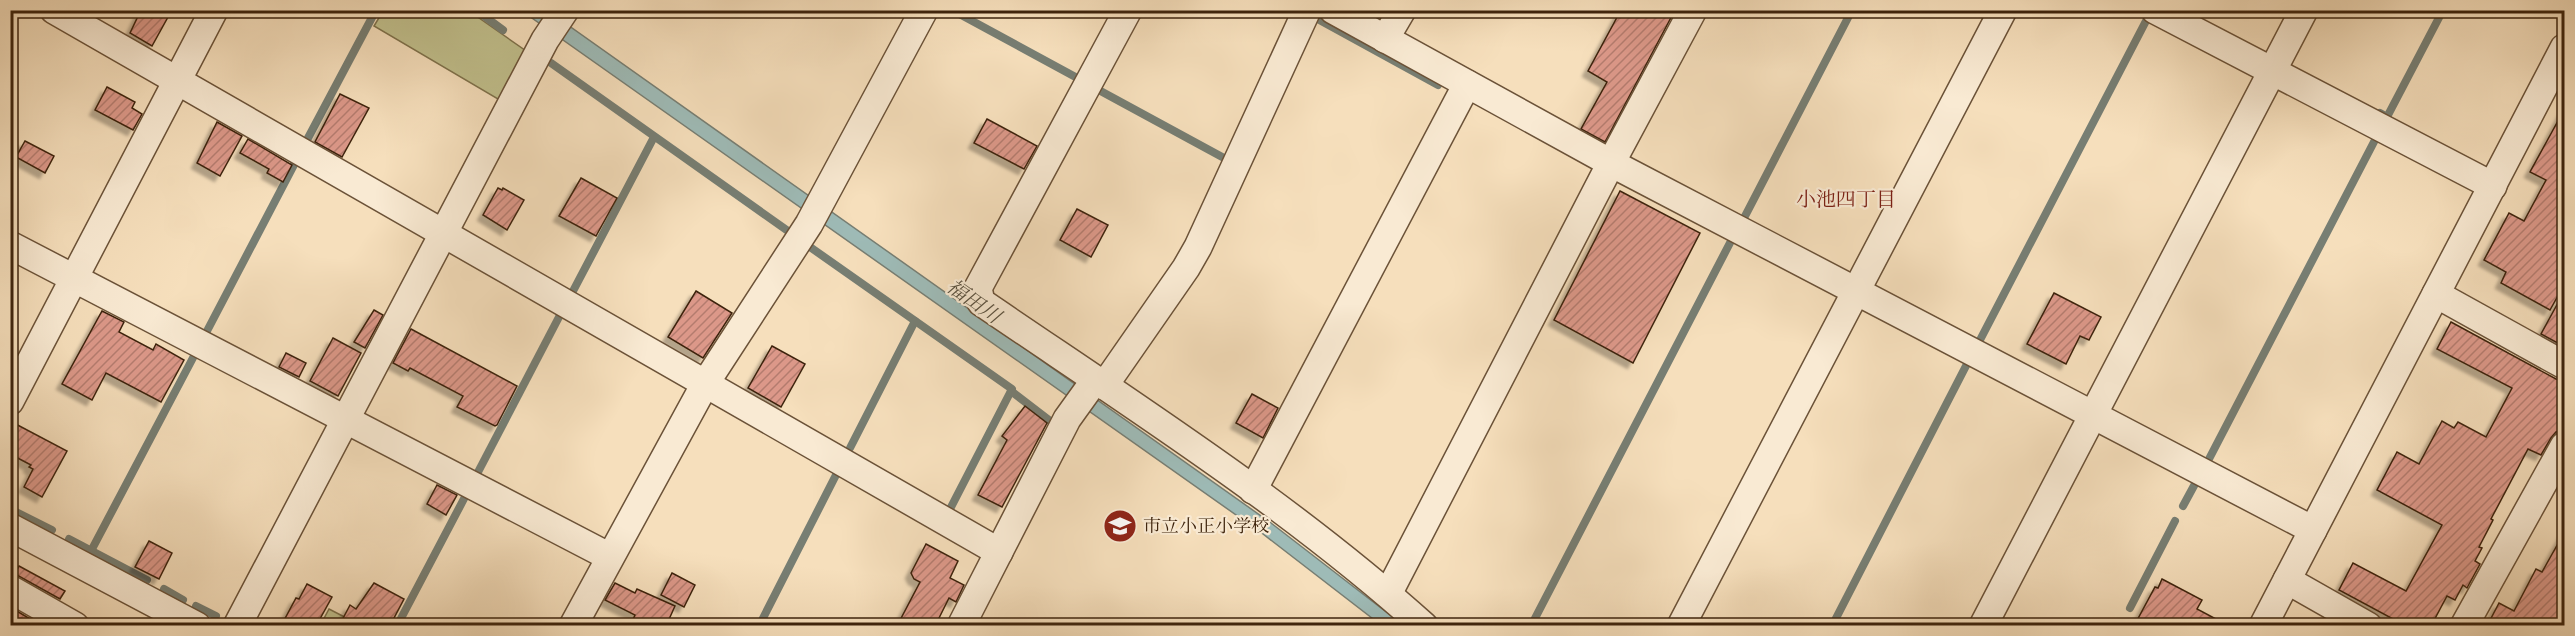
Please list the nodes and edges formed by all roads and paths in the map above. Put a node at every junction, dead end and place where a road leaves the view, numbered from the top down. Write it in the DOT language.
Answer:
graph roads {
  1 [pos="54,10"];
  2 [pos="214,10"];
  3 [pos="565,10"];
  4 [pos="924,10"];
  5 [pos="1128,10"];
  6 [pos="1307,10"];
  7 [pos="1333,10"];
  8 [pos="1402,10"];
  9 [pos="1693,10"];
  10 [pos="2003,10"];
  11 [pos="2155,10"];
  12 [pos="2304,10"];
  13 [pos="1385,39"];
  14 [pos="2565,48"];
  15 [pos="2272,71"];
  16 [pos="177,81"];
  17 [pos="1467,84"];
  18 [pos="1611,162"];
  19 [pos="2493,186"];
  20 [pos="445,234"];
  21 [pos="10,245"];
  22 [pos="75,278"];
  23 [pos="1856,291"];
  24 [pos="2436,294"];
  25 [pos="2565,365"];
  26 [pos="705,384"];
  27 [pos="1097,384"];
  28 [pos="10,400"];
  29 [pos="2093,415"];
  30 [pos="346,420"];
  31 [pos="2565,446"];
  32 [pos="1252,490"];
  33 [pos="10,527"];
  34 [pos="2313,530"];
  35 [pos="999,552"];
  36 [pos="610,557"];
  37 [pos="2287,580"];
  38 [pos="10,589"];
  39 [pos="1389,594"];
  40 [pos="75,626"];
  41 [pos="197,626"];
  42 [pos="237,626"];
  43 [pos="573,626"];
  44 [pos="961,626"];
  45 [pos="1424,626"];
  46 [pos="1681,626"];
  47 [pos="1983,626"];
  48 [pos="2263,626"];
  49 [pos="2368,626"];
  50 [pos="2464,626"];
  1 -- 16 [label="street"];
  2 -- 16 [label="street"];
  3 -- 20 [label="street"];
  4 -- 26 [label="street"];
  5 -- 27 [label="street"];
  6 -- 27 [label="street"];
  7 -- 13 [label="street"];
  8 -- 13 [label="street"];
  9 -- 18 [label="street"];
  10 -- 23 [label="street"];
  11 -- 15 [label="street"];
  12 -- 15 [label="street"];
  13 -- 17 [label="street"];
  14 -- 19 [label="street"];
  15 -- 19 [label="street"];
  15 -- 29 [label="street"];
  16 -- 20 [label="street"];
  16 -- 22 [label="street"];
  17 -- 18 [label="street"];
  17 -- 32 [label="street"];
  18 -- 23 [label="street"];
  18 -- 39 [label="street"];
  19 -- 24 [label="street"];
  20 -- 26 [label="street"];
  20 -- 30 [label="street"];
  21 -- 22 [label="street"];
  22 -- 28 [label="street"];
  22 -- 30 [label="street"];
  23 -- 29 [label="street"];
  23 -- 46 [label="street"];
  24 -- 25 [label="street"];
  24 -- 34 [label="street"];
  26 -- 35 [label="street"];
  26 -- 36 [label="street"];
  27 -- 32 [label="street"];
  27 -- 35 [label="street"];
  29 -- 34 [label="street"];
  29 -- 47 [label="street"];
  30 -- 36 [label="street"];
  30 -- 42 [label="street"];
  31 -- 50 [label="street"];
  32 -- 39 [label="street"];
  33 -- 41 [label="street"];
  34 -- 37 [label="street"];
  35 -- 44 [label="street"];
  36 -- 43 [label="street"];
  37 -- 48 [label="street"];
  37 -- 49 [label="street"];
  38 -- 40 [label="street"];
  39 -- 45 [label="street"];
}
